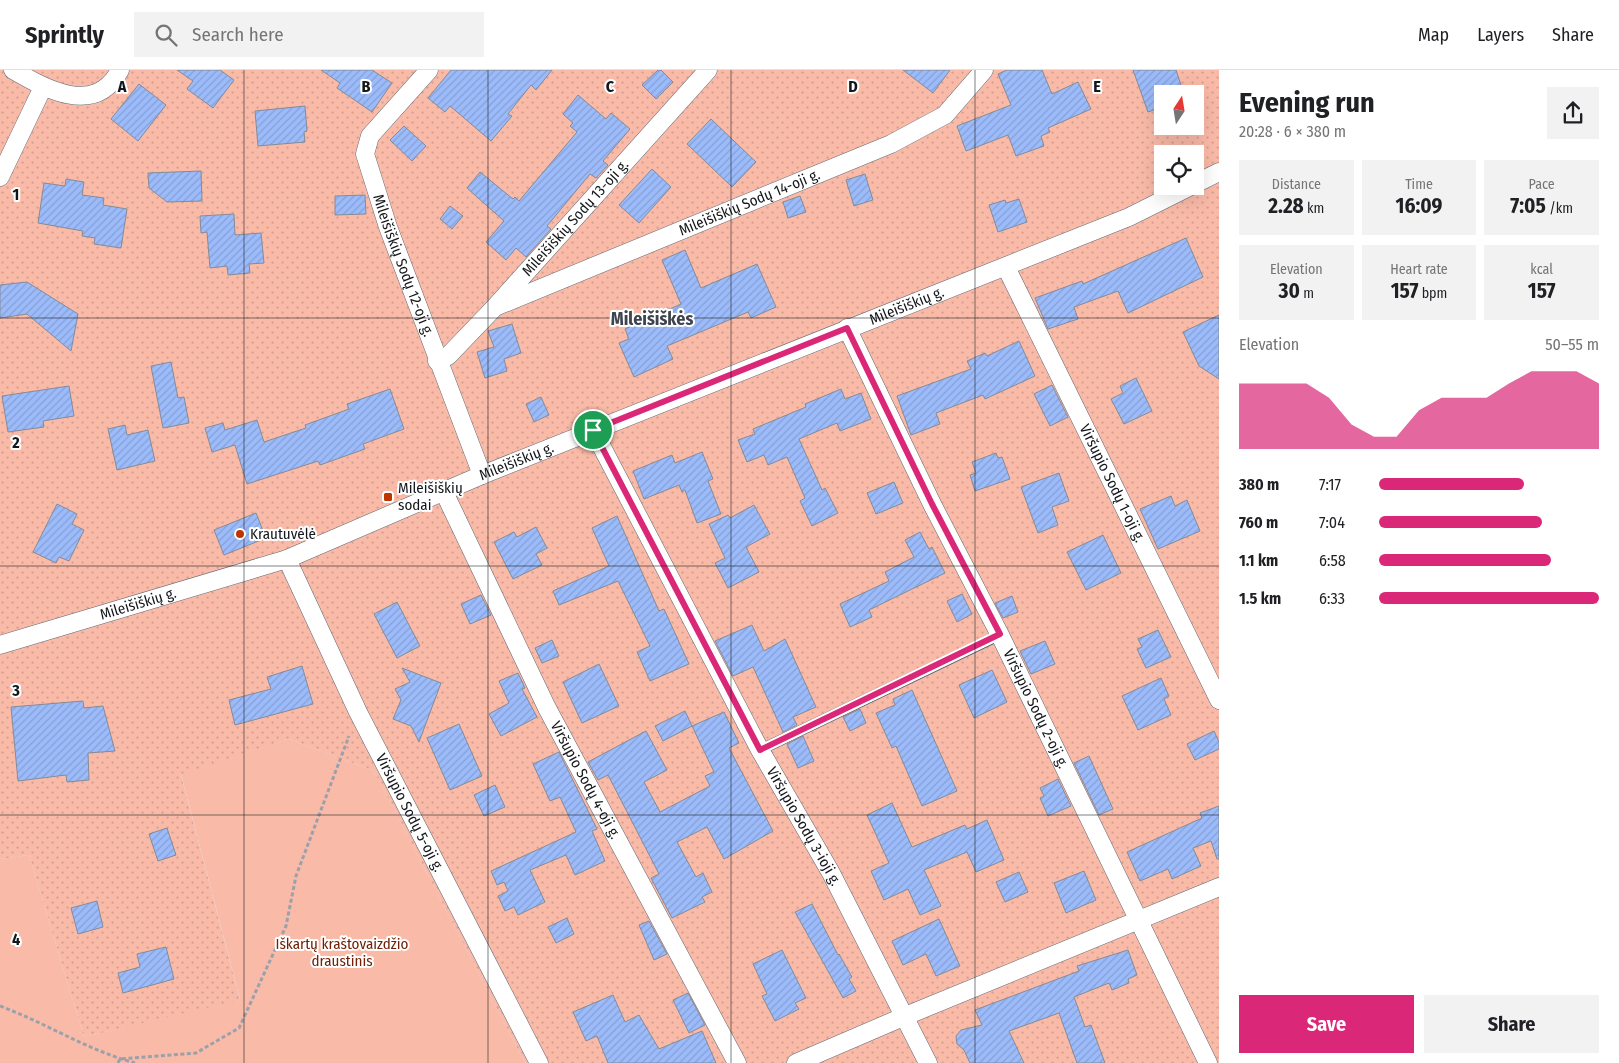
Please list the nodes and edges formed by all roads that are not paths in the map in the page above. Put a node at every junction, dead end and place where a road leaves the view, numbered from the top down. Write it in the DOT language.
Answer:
graph roads {
  1 [pos="13,70"];
  2 [pos="120,70"];
  3 [pos="429,70"];
  4 [pos="708,70"];
  5 [pos="984,70"];
  6 [pos="43,87"];
  7 [pos="1219,173"];
  8 [pos="0,177"];
  9 [pos="1204,180"];
  10 [pos="1174,195"];
  11 [pos="1006,268"];
  12 [pos="495,307"];
  13 [pos="847,328"];
  14 [pos="437,361"];
  15 [pos="593,430"];
  16 [pos="482,475"];
  17 [pos="444,492"];
  18 [pos="287,559"];
  19 [pos="1000,634"];
  20 [pos="0,645"];
  21 [pos="1219,700"];
  22 [pos="760,750"];
  23 [pos="1219,887"];
  24 [pos="1140,920"];
  25 [pos="904,1017"];
  26 [pos="540,1063"];
  27 [pos="737,1063"];
  28 [pos="796,1063"];
  29 [pos="928,1063"];
  30 [pos="1208,1063"];
  1 -- 6 [label="street"];
  2 -- 6 [label="street"];
  3 -- 14 [label="street, Mileišiškių Sodų 12-oji g."];
  4 -- 12 [label="street, Mileišiškių Sodų 13-oji g."];
  5 -- 12 [label="street, Mileišiškių Sodų 14-oji g."];
  6 -- 8 [label="street"];
  7 -- 9 [label="street"];
  10 -- 11 [label="street, Mileišiškių g."];
  11 -- 13 [label="street, Mileišiškių g."];
  11 -- 21 [label="street, Viršupio Sodų 1-oji g."];
  12 -- 14 [label="street, Mileišiškių Sodų 13-oji g."];
  13 -- 15 [label="street, Mileišiškių g."];
  13 -- 19 [label="street, Viršupio Sodų 2-oji g."];
  14 -- 16 [label="street, Mileišiškių Sodų 12-oji g."];
  15 -- 16 [label="street, Mileišiškių g."];
  15 -- 22 [label="street, Viršupio Sodų 3-ioji g."];
  16 -- 17 [label="street, Mileišiškių g."];
  17 -- 18 [label="street, Mileišiškių g."];
  17 -- 27 [label="street, Viršupio Sodų 4-oji g."];
  18 -- 20 [label="street, Mileišiškių g."];
  18 -- 26 [label="street, Viršupio Sodų 5-oji g."];
  19 -- 22 [label="lane"];
  19 -- 24 [label="street, Viršupio Sodų 2-oji g."];
  22 -- 25 [label="street, Viršupio Sodų 3-ioji g."];
  23 -- 24 [label="street"];
  24 -- 25 [label="street"];
  24 -- 30 [label="street, Viršupio Sodų 2-oji g."];
  25 -- 28 [label="street"];
  25 -- 29 [label="street, Viršupio Sodų 3-ioji g."];
}
